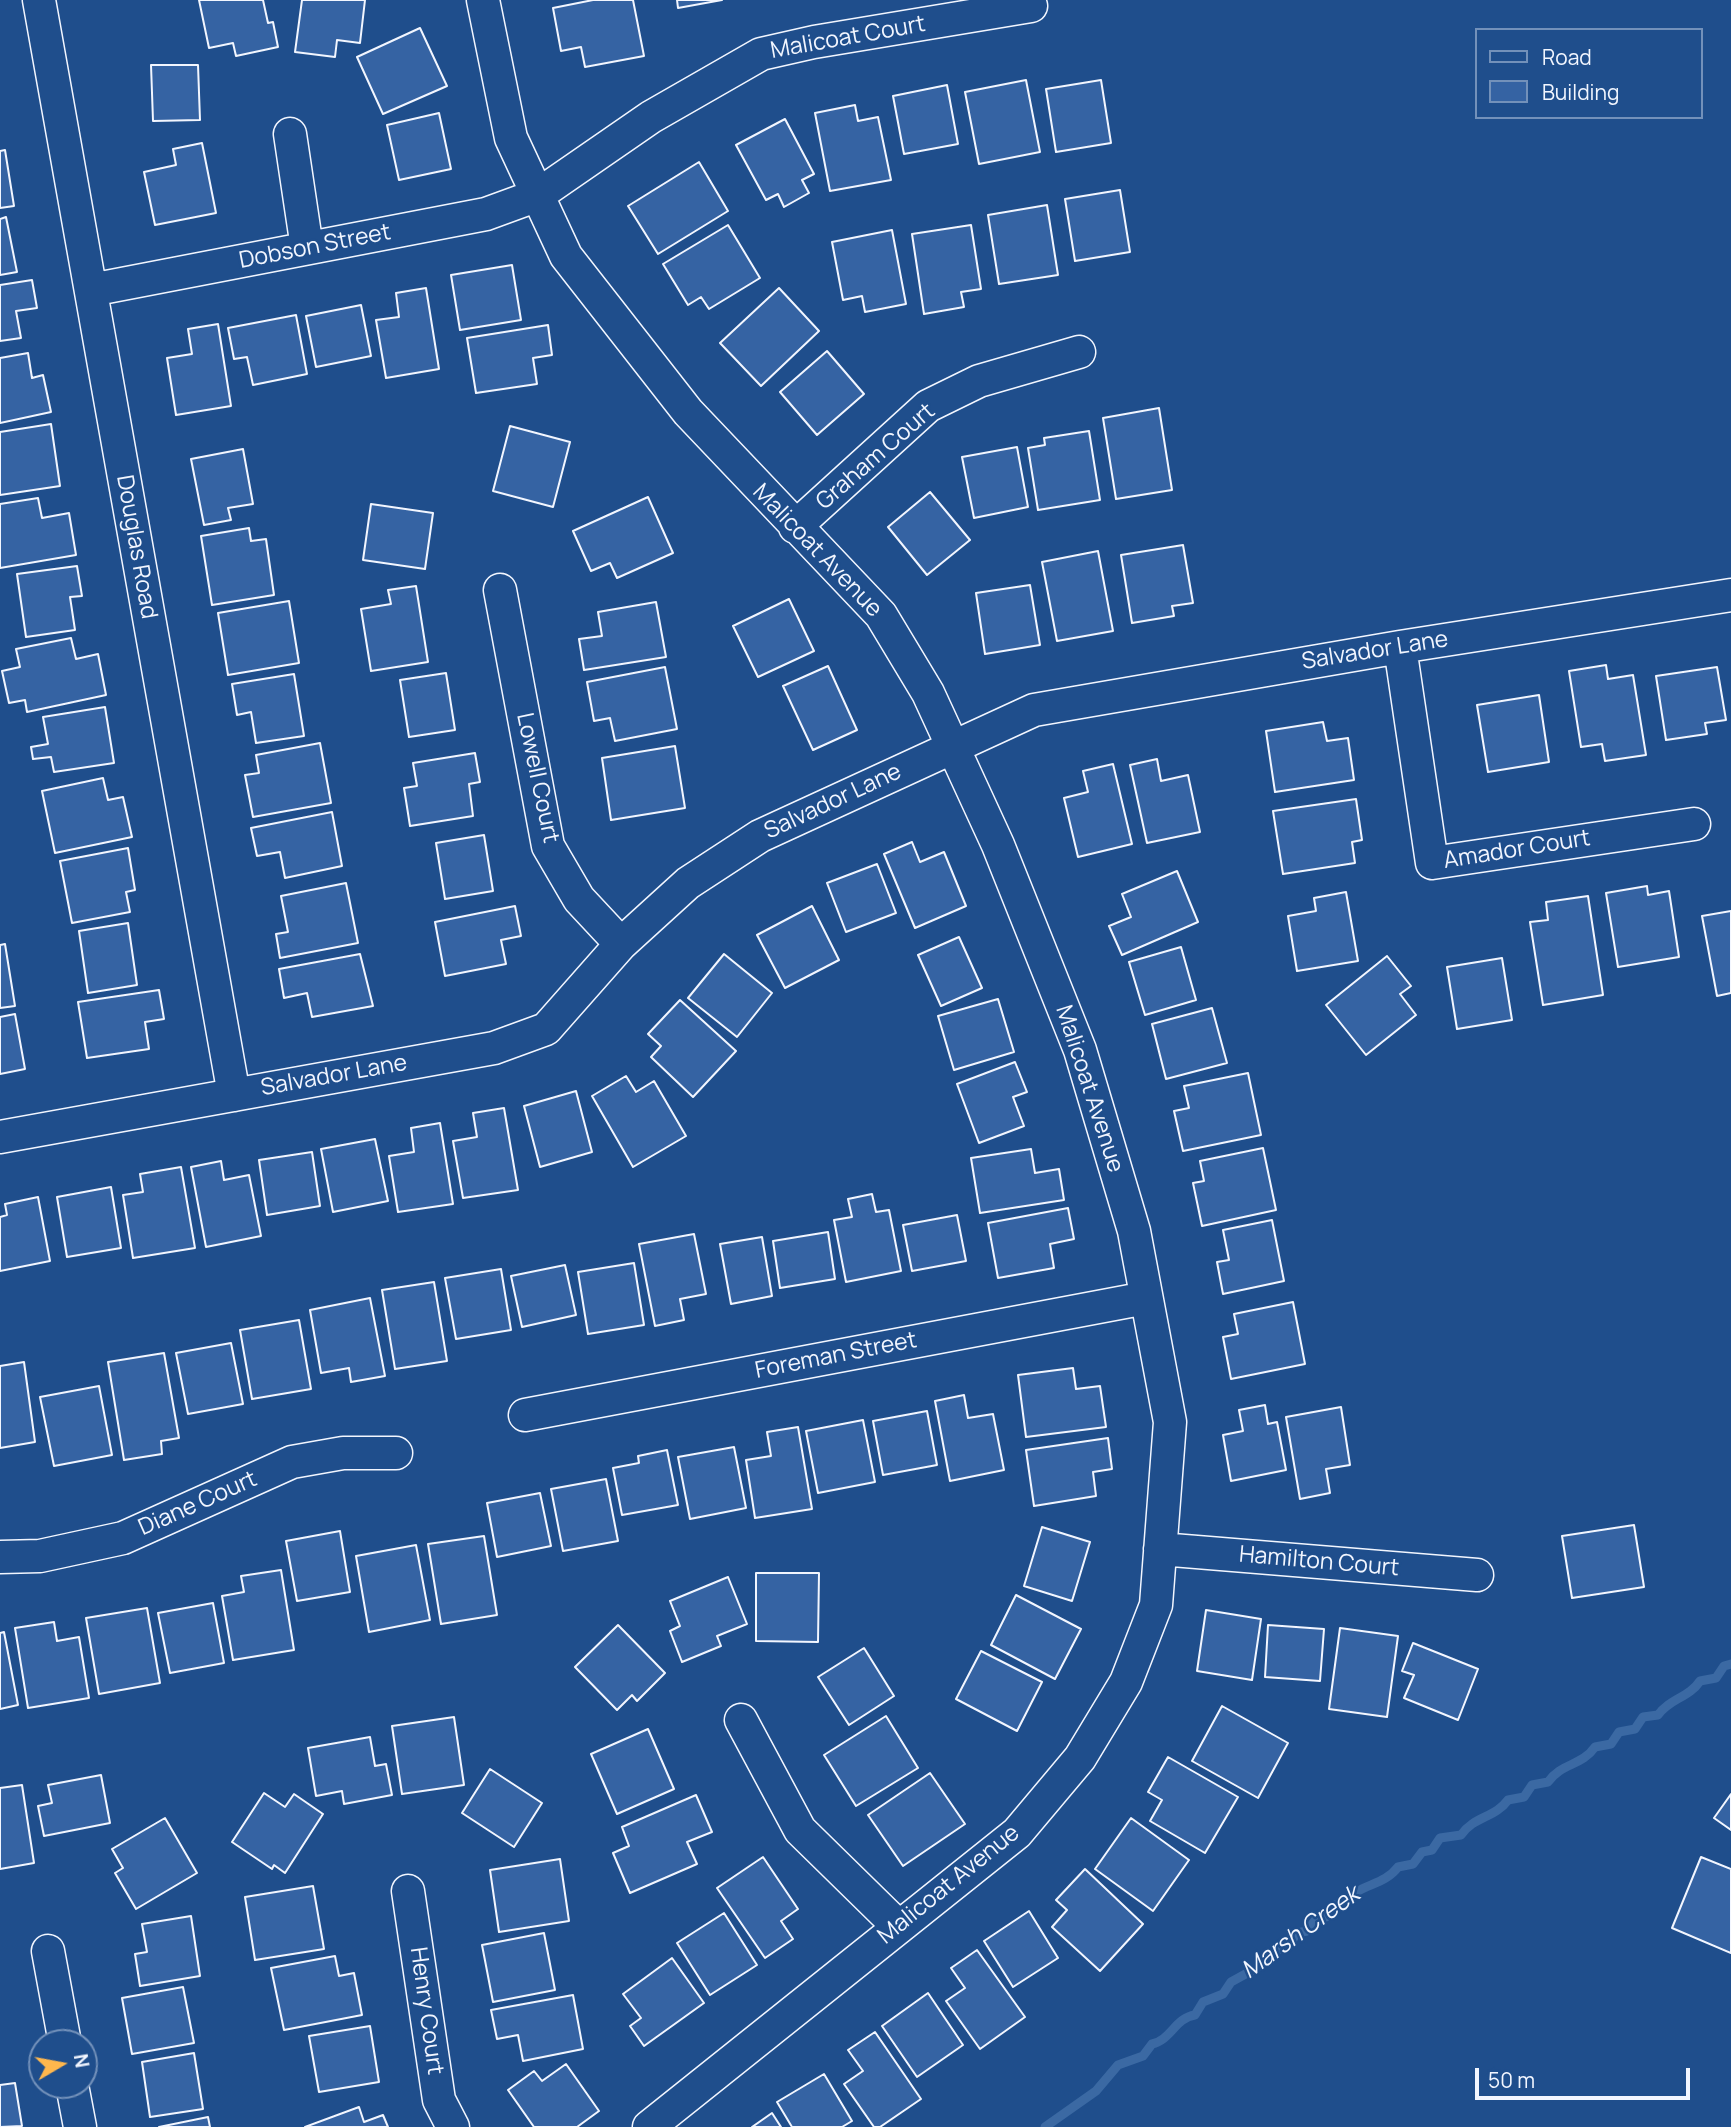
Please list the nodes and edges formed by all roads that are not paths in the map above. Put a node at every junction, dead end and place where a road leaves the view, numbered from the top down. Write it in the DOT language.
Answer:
graph roads {
  1 [pos="39,0"];
  2 [pos="483,0"];
  3 [pos="1031,6"];
  4 [pos="290,134"];
  5 [pos="538,195"];
  6 [pos="307,248"];
  7 [pos="91,290"];
  8 [pos="1079,352"];
  9 [pos="795,527"];
  10 [pos="500,590"];
  11 [pos="1731,595"];
  12 [pos="1400,647"];
  13 [pos="953,747"];
  14 [pos="1694,824"];
  15 [pos="621,944"];
  16 [pos="233,1095"];
  17 [pos="0,1137"];
  18 [pos="1146,1298"];
  19 [pos="525,1415"];
  20 [pos="396,1453"];
  21 [pos="1160,1549"];
  22 [pos="0,1557"];
  23 [pos="1477,1575"];
  24 [pos="741,1720"];
  25 [pos="408,1891"];
  26 [pos="899,1927"];
  27 [pos="48,1951"];
  28 [pos="62,2029"];
  29 [pos="75,2099"];
  30 [pos="80,2127"];
  31 [pos="453,2127"];
  32 [pos="649,2127"];
  1 -- 7 [label="street, Douglas Road"];
  2 -- 5 [label="street, Malicoat Avenue"];
  3 -- 5 [label="street, Malicoat Court"];
  4 -- 6 [label="street"];
  5 -- 6 [label="street, Dobson Street"];
  5 -- 9 [label="street, Malicoat Avenue"];
  6 -- 7 [label="street, Dobson Street"];
  7 -- 16 [label="street, Douglas Road"];
  8 -- 9 [label="street, Graham Court"];
  9 -- 13 [label="street, Malicoat Avenue"];
  10 -- 15 [label="street, Lowell Court"];
  11 -- 12 [label="street, Salvador Lane"];
  12 -- 13 [label="street, Salvador Lane"];
  12 -- 14 [label="street, Amador Court"];
  13 -- 15 [label="street, Salvador Lane"];
  13 -- 18 [label="street, Malicoat Avenue"];
  15 -- 16 [label="street, Salvador Lane"];
  16 -- 17 [label="street, Salvador Lane"];
  18 -- 19 [label="street, Foreman Street"];
  18 -- 21 [label="street, Malicoat Avenue"];
  20 -- 22 [label="street, Diane Court"];
  21 -- 23 [label="street, Hamilton Court"];
  21 -- 26 [label="street, Malicoat Avenue"];
  24 -- 26 [label="street"];
  25 -- 31 [label="street, Henry Court"];
  26 -- 32 [label="street, Malicoat Avenue"];
  27 -- 28 [label="street"];
  29 -- 30 [label="street"];
}
